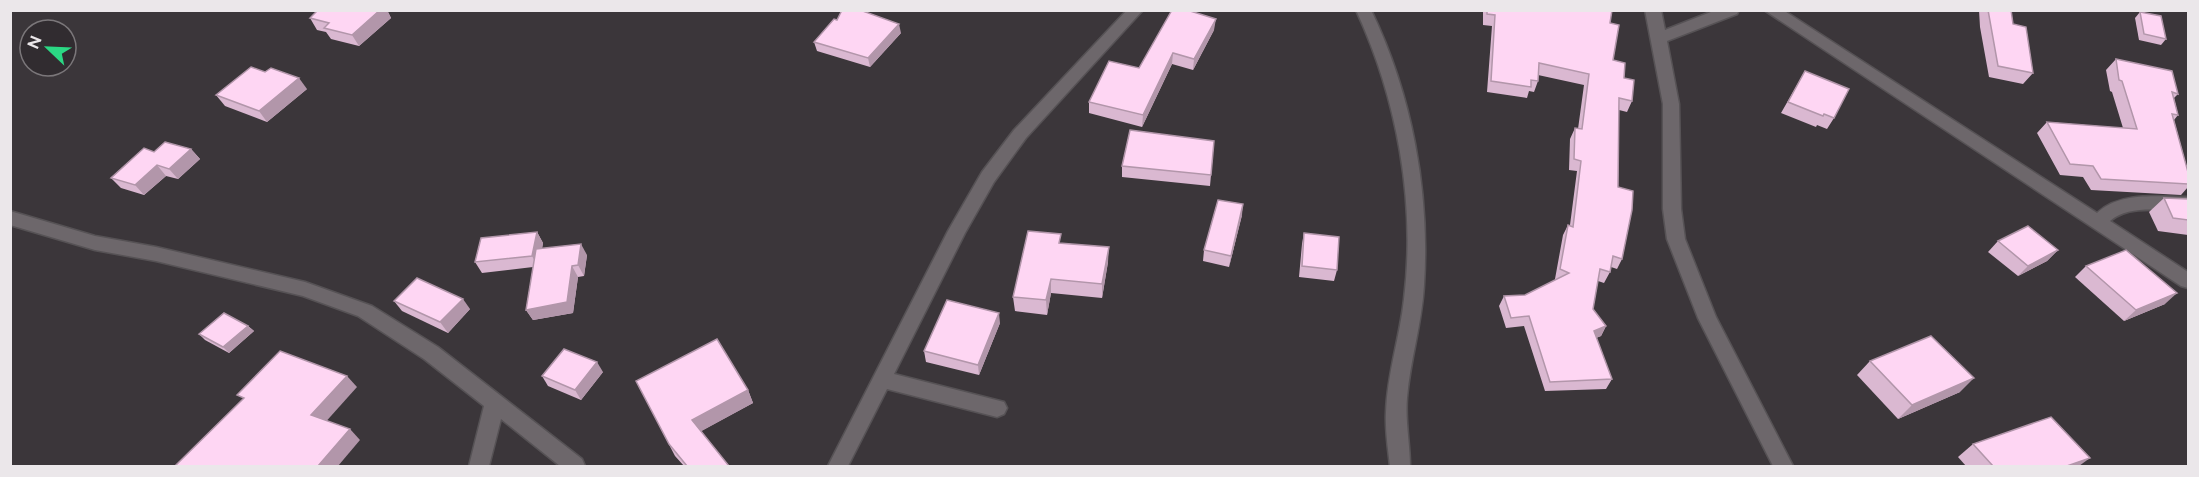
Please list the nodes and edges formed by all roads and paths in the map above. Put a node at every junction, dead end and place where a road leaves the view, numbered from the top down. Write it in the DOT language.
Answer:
graph roads {
  1 [pos="1136,10"];
  2 [pos="1363,10"];
  3 [pos="1653,10"];
  4 [pos="1732,10"];
  5 [pos="1771,10"];
  6 [pos="1658,38"];
  7 [pos="2188,204"];
  8 [pos="10,218"];
  9 [pos="2098,222"];
  10 [pos="2188,281"];
  11 [pos="883,380"];
  12 [pos="495,402"];
  13 [pos="996,408"];
  14 [pos="480,466"];
  15 [pos="575,466"];
  16 [pos="838,466"];
  17 [pos="1400,466"];
  18 [pos="1783,466"];
  1 -- 11 [label="street"];
  2 -- 17 [label="street"];
  3 -- 6 [label="street"];
  4 -- 6 [label="street"];
  5 -- 9 [label="street"];
  6 -- 18 [label="street"];
  7 -- 9 [label="street"];
  8 -- 12 [label="street"];
  9 -- 10 [label="street"];
  11 -- 13 [label="street"];
  11 -- 16 [label="street"];
  12 -- 14 [label="street"];
  12 -- 15 [label="street"];
}
